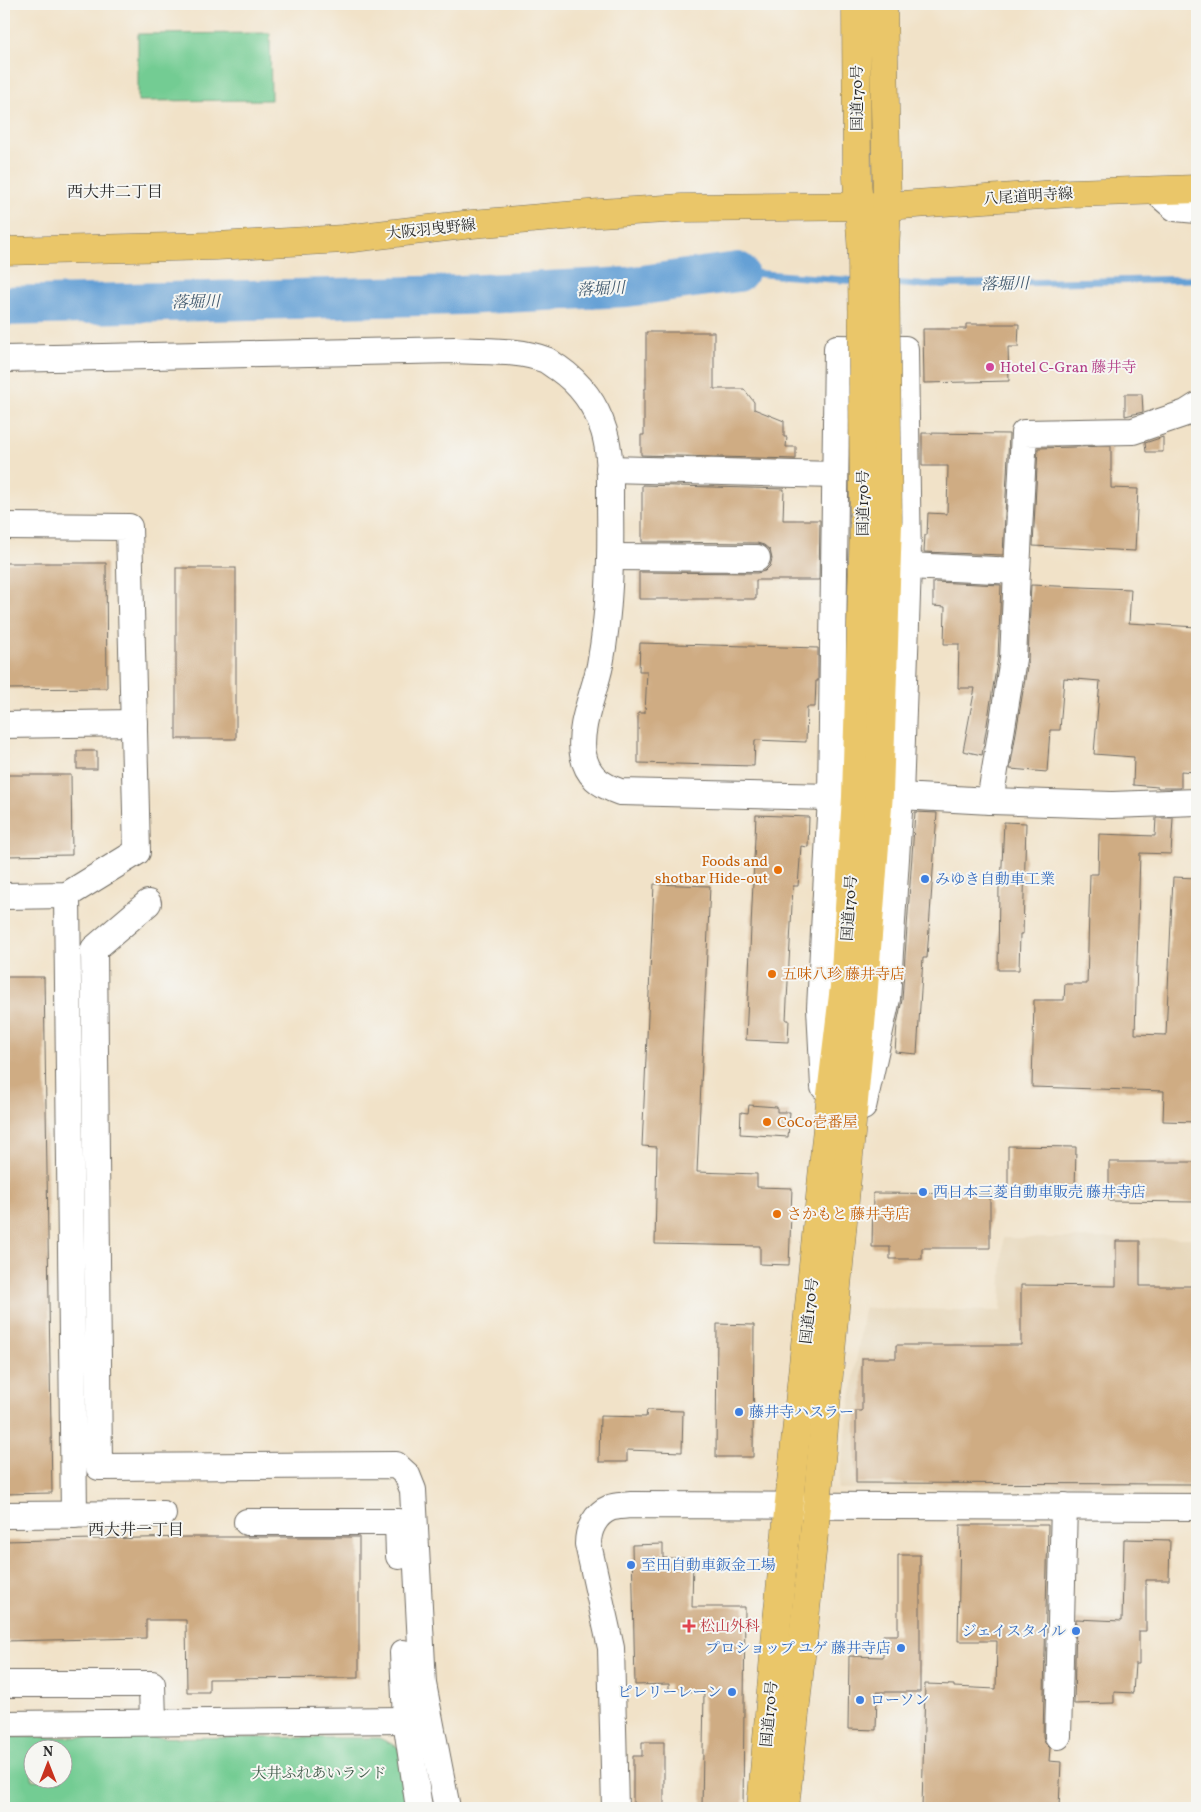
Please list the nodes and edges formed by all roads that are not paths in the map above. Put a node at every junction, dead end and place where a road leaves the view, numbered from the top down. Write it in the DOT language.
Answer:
graph roads {
  1 [pos="856,4"];
  2 [pos="883,4"];
  3 [pos="1197,189"];
  4 [pos="1154,190"];
  5 [pos="886,206"];
  6 [pos="859,207"];
  7 [pos="1197,210"];
  8 [pos="4,251"];
  9 [pos="873,254"];
  10 [pos="4,359"];
  11 [pos="1197,406"];
  12 [pos="610,469"];
  13 [pos="835,475"];
  14 [pos="876,524"];
  15 [pos="4,526"];
  16 [pos="611,557"];
  17 [pos="756,558"];
  18 [pos="908,566"];
  19 [pos="1018,571"];
  20 [pos="134,724"];
  21 [pos="4,725"];
  22 [pos="900,796"];
  23 [pos="831,797"];
  24 [pos="990,801"];
  25 [pos="1197,802"];
  26 [pos="67,895"];
  27 [pos="4,896"];
  28 [pos="148,904"];
  29 [pos="827,1128"];
  30 [pos="846,1180"];
  31 [pos="790,1505"];
  32 [pos="817,1505"];
  33 [pos="1064,1506"];
  34 [pos="1197,1507"];
  35 [pos="163,1514"];
  36 [pos="4,1515"];
  37 [pos="74,1515"];
  38 [pos="247,1522"];
  39 [pos="4,1684"];
  40 [pos="406,1720"];
  41 [pos="153,1722"];
  42 [pos="4,1724"];
  43 [pos="1058,1736"];
  44 [pos="419,1808"];
  45 [pos="446,1808"];
  46 [pos="615,1808"];
  47 [pos="761,1808"];
  48 [pos="785,1808"];
  1 -- 6 [label="main road, 国道170号"];
  2 -- 5 [label="main road, 国道170号"];
  3 -- 4 [label="main road, 八尾道明寺線"];
  4 -- 5 [label="main road, 八尾道明寺線"];
  4 -- 7 [label="street"];
  5 -- 6 [label="main road, 八尾道明寺線"];
  5 -- 9 [label="main road, 国道170号"];
  6 -- 8 [label="main road, 大阪羽曳野線"];
  6 -- 9 [label="main road, 国道170号"];
  9 -- 14 [label="main road, 国道170号, bridge"];
  10 -- 12 [label="street"];
  11 -- 19 [label="street"];
  12 -- 13 [label="street"];
  12 -- 16 [label="street"];
  13 -- 18 [label="street"];
  13 -- 23 [label="street"];
  14 -- 29 [label="main road, 国道170号"];
  14 -- 30 [label="main road, 国道170号"];
  15 -- 20 [label="street"];
  16 -- 17 [label="street"];
  16 -- 23 [label="street"];
  18 -- 19 [label="street"];
  18 -- 22 [label="street"];
  19 -- 24 [label="street"];
  20 -- 21 [label="street"];
  20 -- 26 [label="street"];
  22 -- 24 [label="street"];
  22 -- 30 [label="street"];
  23 -- 29 [label="street"];
  24 -- 25 [label="street"];
  26 -- 27 [label="street"];
  26 -- 37 [label="street"];
  28 -- 45 [label="street"];
  29 -- 31 [label="main road, 国道170号"];
  30 -- 32 [label="main road, 国道170号"];
  31 -- 32 [label="street"];
  31 -- 46 [label="street"];
  31 -- 47 [label="main road, 国道170号"];
  32 -- 33 [label="street"];
  32 -- 48 [label="main road, 国道170号"];
  33 -- 34 [label="street"];
  33 -- 43 [label="street"];
  35 -- 37 [label="street"];
  36 -- 37 [label="street"];
  38 -- 40 [label="street"];
  39 -- 41 [label="street"];
  40 -- 41 [label="street"];
  40 -- 44 [label="street"];
  41 -- 42 [label="street"];
}
